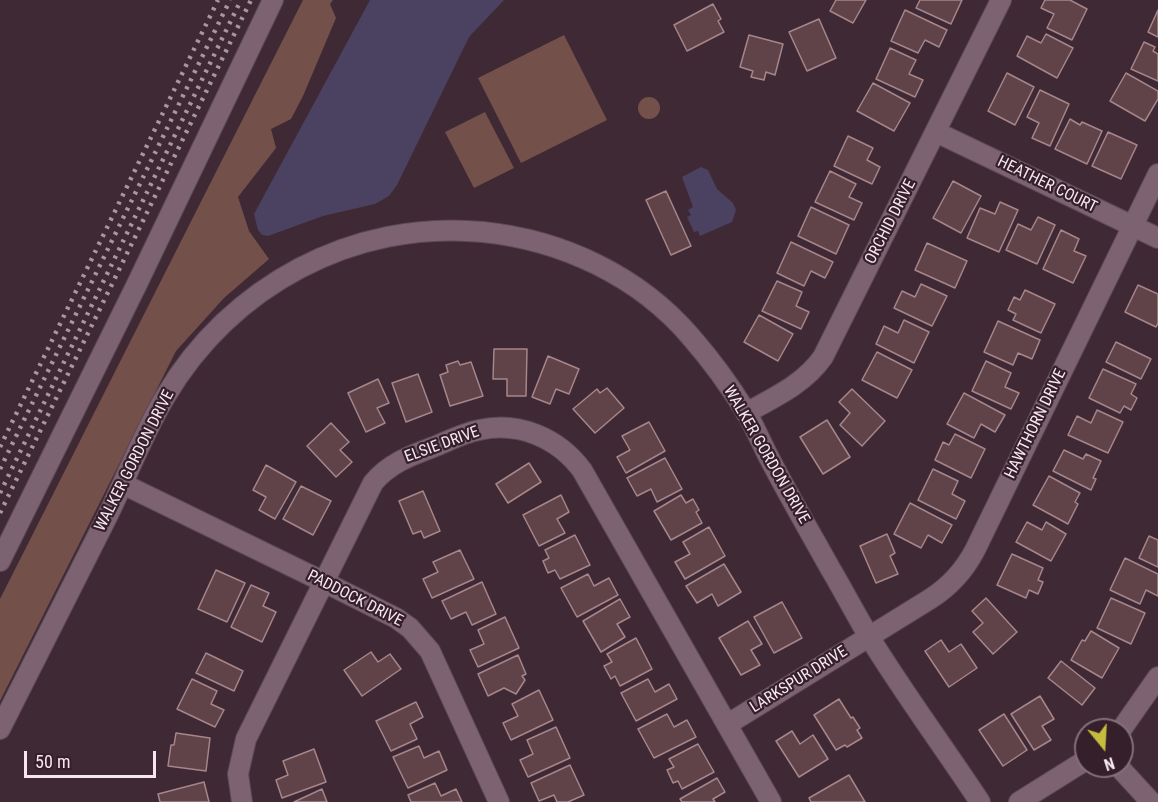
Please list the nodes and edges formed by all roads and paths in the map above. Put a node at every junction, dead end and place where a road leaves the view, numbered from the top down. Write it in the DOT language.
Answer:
graph roads {
  1 [pos="273,0"];
  2 [pos="1001,0"];
  3 [pos="936,132"];
  4 [pos="1158,174"];
  5 [pos="1132,225"];
  6 [pos="1158,238"];
  7 [pos="746,412"];
  8 [pos="123,484"];
  9 [pos="0,561"];
  10 [pos="324,582"];
  11 [pos="869,637"];
  12 [pos="1158,677"];
  13 [pos="1129,718"];
  14 [pos="728,724"];
  15 [pos="0,729"];
  16 [pos="1074,768"];
  17 [pos="1129,778"];
  18 [pos="242,802"];
  19 [pos="499,802"];
  20 [pos="771,802"];
  21 [pos="980,802"];
  22 [pos="1019,802"];
  23 [pos="1151,802"];
  1 -- 9 [label="street"];
  2 -- 3 [label="street, ORCHID DRIVE"];
  3 -- 5 [label="street, HEATHER COURT"];
  3 -- 7 [label="street, ORCHID DRIVE"];
  4 -- 5 [label="street, HAWTHORN DRIVE"];
  5 -- 6 [label="street, HEATHER COURT"];
  5 -- 11 [label="street, HAWTHORN DRIVE"];
  7 -- 8 [label="street, WALKER GORDON DRIVE"];
  7 -- 11 [label="street, WALKER GORDON DRIVE"];
  8 -- 10 [label="street, PADDOCK DRIVE"];
  8 -- 15 [label="street, WALKER GORDON DRIVE"];
  10 -- 14 [label="street, ELSIE DRIVE"];
  10 -- 18 [label="street, ELSIE DRIVE"];
  10 -- 19 [label="street, PADDOCK DRIVE"];
  11 -- 14 [label="street, LARKSPUR DRIVE"];
  11 -- 21 [label="street, WALKER GORDON DRIVE"];
  12 -- 13 [label="street"];
  14 -- 20 [label="street, ELSIE DRIVE"];
  16 -- 22 [label="street"];
  17 -- 23 [label="street"];
}
